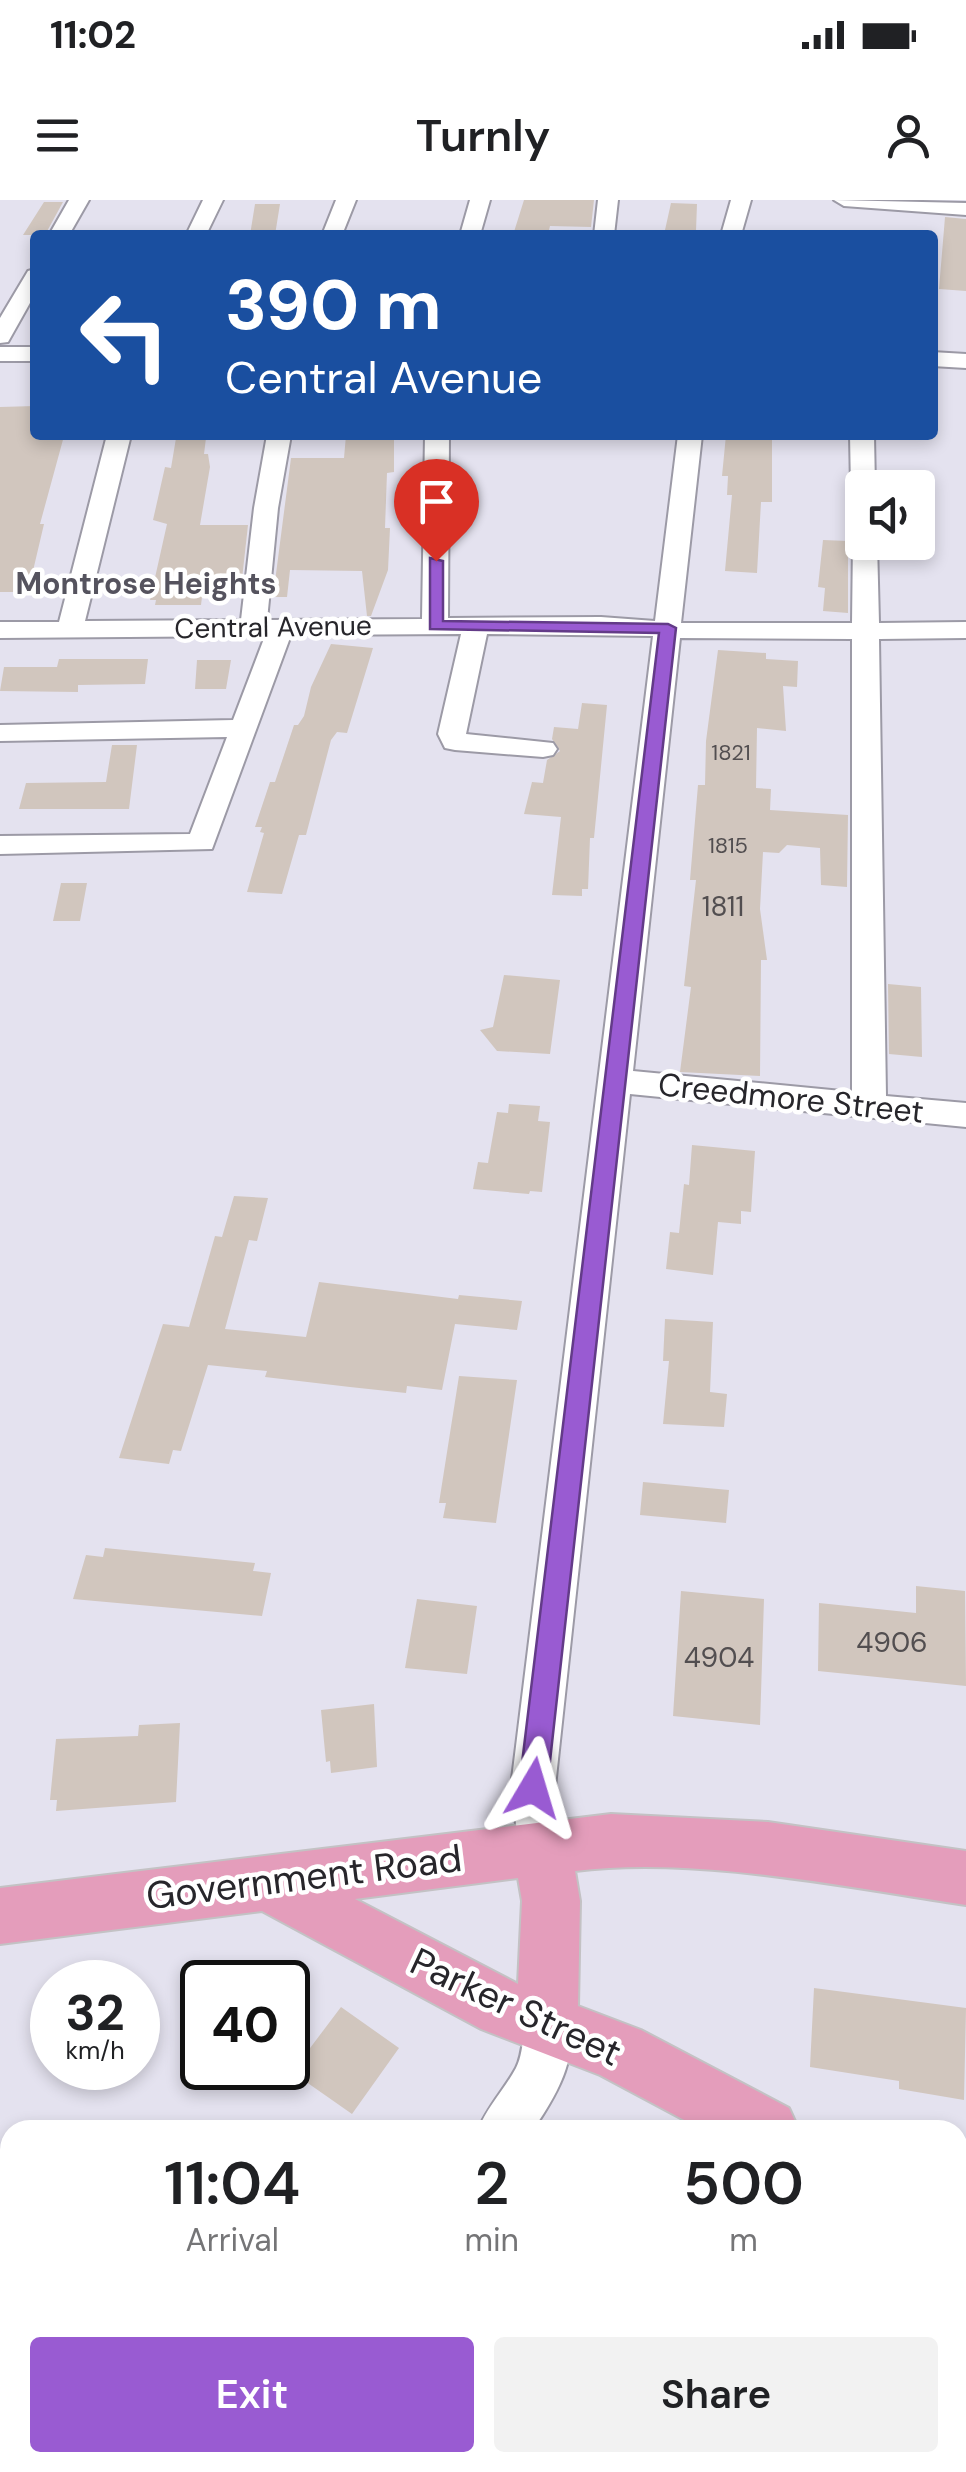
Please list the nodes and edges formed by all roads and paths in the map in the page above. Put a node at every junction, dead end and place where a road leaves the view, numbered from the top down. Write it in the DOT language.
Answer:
graph roads {
  1 [pos="79,200"];
  2 [pos="212,200"];
  3 [pos="346,200"];
  4 [pos="480,200"];
  5 [pos="608,200"];
  6 [pos="741,200"];
  7 [pos="844,200"];
  8 [pos="887,208"];
  9 [pos="966,210"];
  10 [pos="62,230"];
  11 [pos="198,230"];
  12 [pos="334,230"];
  13 [pos="471,230"];
  14 [pos="605,230"];
  15 [pos="732,230"];
  16 [pos="30,284"];
  17 [pos="0,337"];
  18 [pos="0,354"];
  19 [pos="30,354"];
  20 [pos="938,360"];
  21 [pos="966,361"];
  22 [pos="118,440"];
  23 [pos="278,440"];
  24 [pos="437,440"];
  25 [pos="689,440"];
  26 [pos="862,440"];
  27 [pos="863,470"];
  28 [pos="866,560"];
  29 [pos="435,625"];
  30 [pos="476,626"];
  31 [pos="267,628"];
  32 [pos="668,628"];
  33 [pos="70,629"];
  34 [pos="0,630"];
  35 [pos="868,630"];
  36 [pos="966,630"];
  37 [pos="244,728"];
  38 [pos="0,733"];
  39 [pos="543,750"];
  40 [pos="0,846"];
  41 [pos="615,1081"];
  42 [pos="869,1107"];
  43 [pos="966,1116"];
  44 [pos="542,1846"];
  45 [pos="966,1878"];
  46 [pos="266,1882"];
  47 [pos="0,1916"];
  48 [pos="546,2022"];
  49 [pos="510,2120"];
  50 [pos="748,2120"];
  1 -- 10 [label="street"];
  2 -- 11 [label="street"];
  3 -- 12 [label="street"];
  4 -- 13 [label="street"];
  5 -- 14 [label="street"];
  6 -- 15 [label="street"];
  7 -- 8 [label="street"];
  8 -- 9 [label="street"];
  16 -- 17 [label="street"];
  18 -- 19 [label="street"];
  20 -- 21 [label="street"];
  22 -- 33 [label="street"];
  23 -- 31 [label="street"];
  24 -- 29 [label="street"];
  25 -- 32 [label="street"];
  26 -- 27 [label="street"];
  28 -- 35 [label="street"];
  29 -- 30 [label="street, Central Avenue"];
  29 -- 31 [label="street, Central Avenue"];
  30 -- 32 [label="street, Central Avenue"];
  30 -- 39 [label="street"];
  31 -- 33 [label="street, Central Avenue"];
  31 -- 37 [label="street"];
  32 -- 35 [label="street, Central Avenue"];
  32 -- 41 [label="street"];
  33 -- 34 [label="street, Central Avenue"];
  35 -- 36 [label="street, Central Avenue"];
  35 -- 42 [label="street"];
  37 -- 38 [label="street"];
  37 -- 40 [label="street"];
  41 -- 42 [label="street, Creedmore Street"];
  41 -- 44 [label="street"];
  42 -- 43 [label="street, Creedmore Street"];
  44 -- 45 [label="main road, Government Road"];
  44 -- 46 [label="main road, Government Road"];
  44 -- 48 [label="main road"];
  46 -- 47 [label="main road, Government Road"];
  46 -- 48 [label="main road, Parker Street"];
  48 -- 49 [label="street"];
  48 -- 50 [label="main road, Parker Street"];
}
